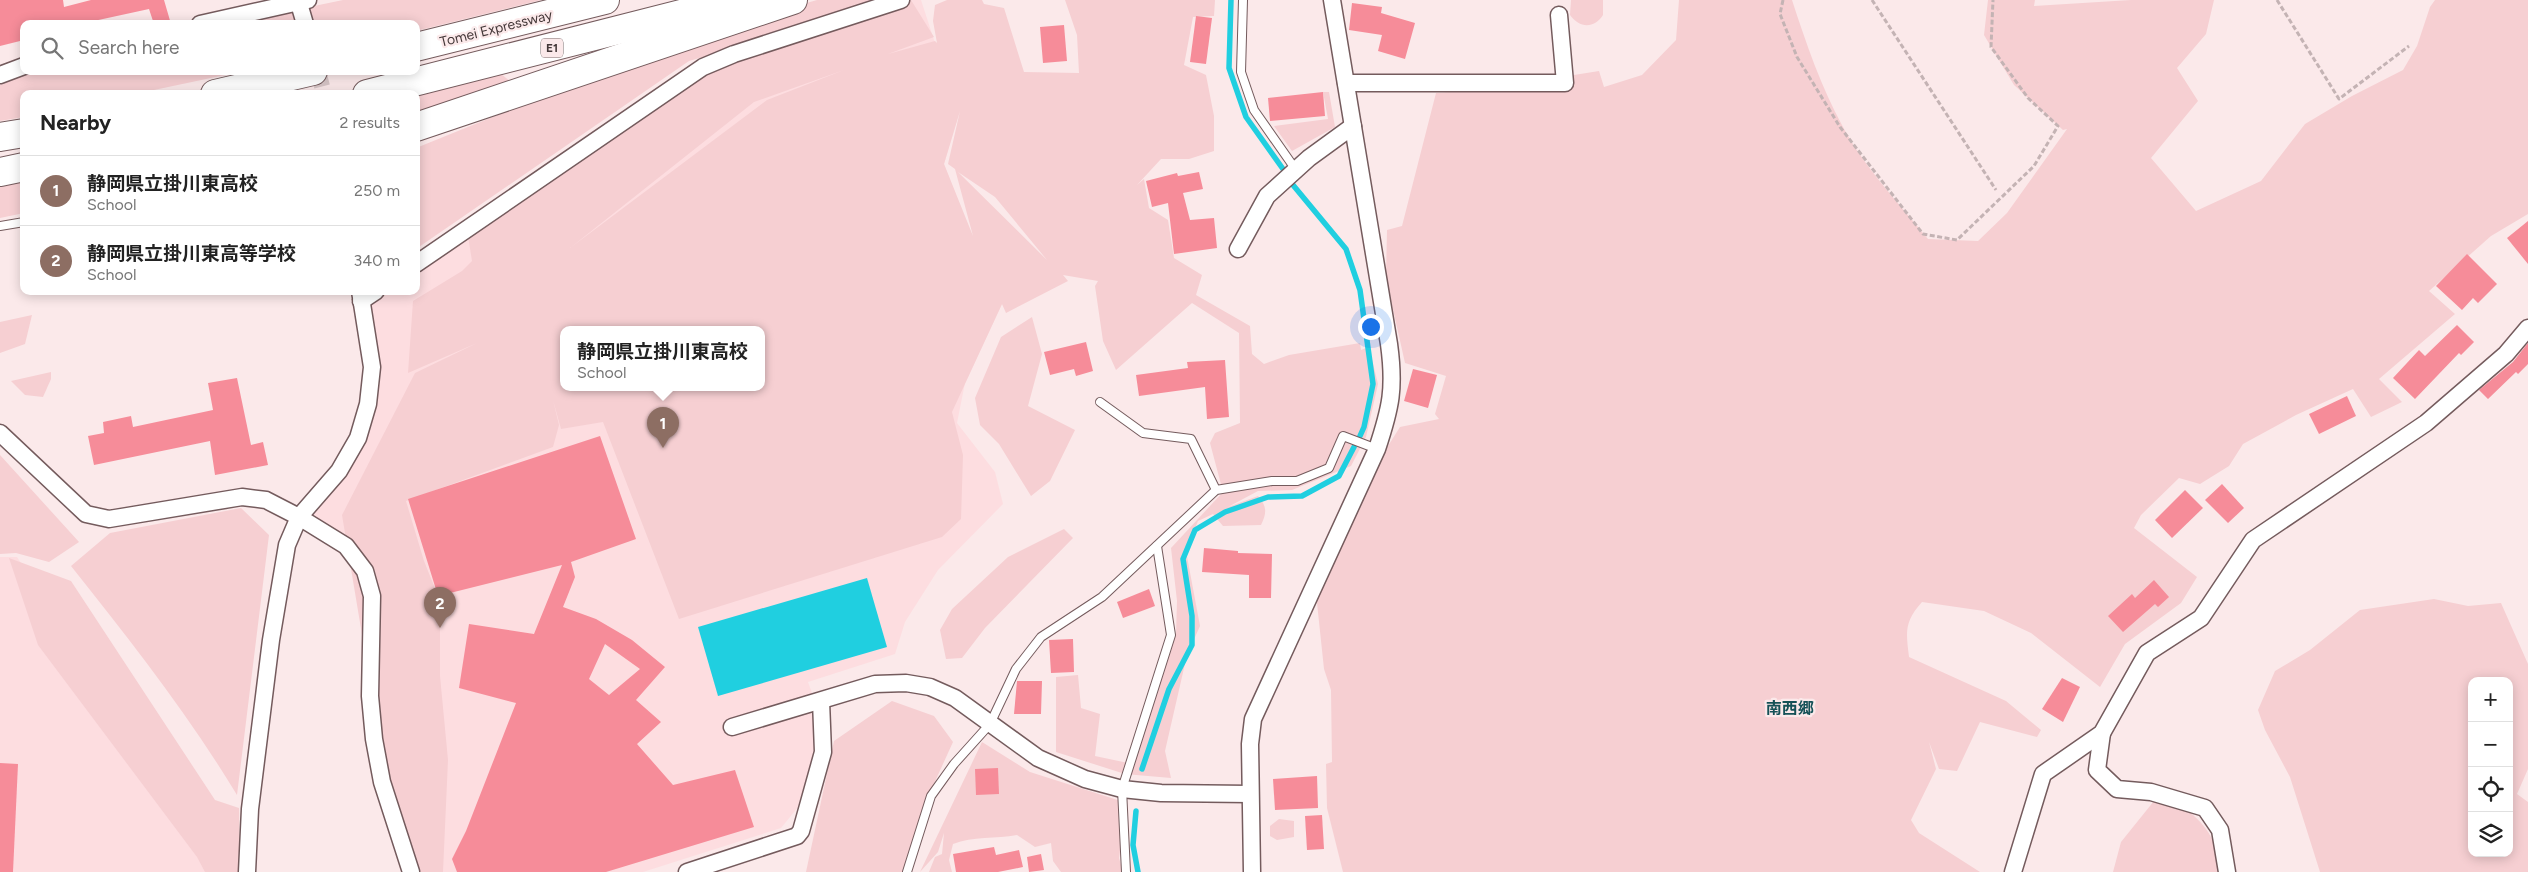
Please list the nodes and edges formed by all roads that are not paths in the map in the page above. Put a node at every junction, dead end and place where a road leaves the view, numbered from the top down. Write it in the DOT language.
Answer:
graph roads {
  1 [pos="605,0"];
  2 [pos="736,0"];
  3 [pos="793,0"];
  4 [pos="901,0"];
  5 [pos="1243,0"];
  6 [pos="1332,0"];
  7 [pos="301,1"];
  8 [pos="1559,15"];
  9 [pos="218,20"];
  10 [pos="304,20"];
  11 [pos="420,46"];
  12 [pos="20,68"];
  13 [pos="0,75"];
  14 [pos="297,75"];
  15 [pos="1346,83"];
  16 [pos="232,90"];
  17 [pos="383,90"];
  18 [pos="420,126"];
  19 [pos="1353,126"];
  20 [pos="20,134"];
  21 [pos="0,137"];
  22 [pos="20,168"];
  23 [pos="1296,170"];
  24 [pos="0,172"];
  25 [pos="20,223"];
  26 [pos="0,226"];
  27 [pos="1238,249"];
  28 [pos="420,261"];
  29 [pos="361,296"];
  30 [pos="2528,328"];
  31 [pos="1100,402"];
  32 [pos="0,433"];
  33 [pos="1377,449"];
  34 [pos="1216,490"];
  35 [pos="299,517"];
  36 [pos="1157,546"];
  37 [pos="821,701"];
  38 [pos="990,724"];
  39 [pos="732,727"];
  40 [pos="2102,733"];
  41 [pos="1122,790"];
  42 [pos="1250,794"];
  43 [pos="247,872"];
  44 [pos="411,872"];
  45 [pos="687,872"];
  46 [pos="907,872"];
  47 [pos="1126,872"];
  48 [pos="1252,872"];
  49 [pos="2013,872"];
  50 [pos="2227,872"];
  1 -- 11 [label="highway, Tomei Expressway"];
  2 -- 17 [label="highway, E1"];
  3 -- 18 [label="highway"];
  4 -- 28 [label="street"];
  5 -- 23 [label="lane"];
  6 -- 15 [label="street"];
  7 -- 9 [label="street"];
  7 -- 10 [label="street"];
  8 -- 15 [label="street"];
  12 -- 13 [label="street"];
  14 -- 16 [label="highway"];
  15 -- 19 [label="street"];
  19 -- 23 [label="street"];
  19 -- 33 [label="street"];
  20 -- 21 [label="highway"];
  22 -- 24 [label="highway"];
  23 -- 27 [label="street"];
  25 -- 26 [label="lane"];
  29 -- 35 [label="street"];
  30 -- 40 [label="street"];
  31 -- 34 [label="lane"];
  32 -- 35 [label="street"];
  33 -- 34 [label="lane"];
  33 -- 42 [label="street"];
  34 -- 36 [label="lane"];
  35 -- 43 [label="street"];
  35 -- 44 [label="street"];
  36 -- 38 [label="lane"];
  36 -- 41 [label="lane"];
  37 -- 38 [label="street"];
  37 -- 39 [label="street"];
  37 -- 45 [label="street"];
  38 -- 41 [label="street"];
  38 -- 46 [label="lane"];
  40 -- 49 [label="street"];
  40 -- 50 [label="street"];
  41 -- 42 [label="street"];
  41 -- 47 [label="lane"];
  42 -- 48 [label="street"];
}
